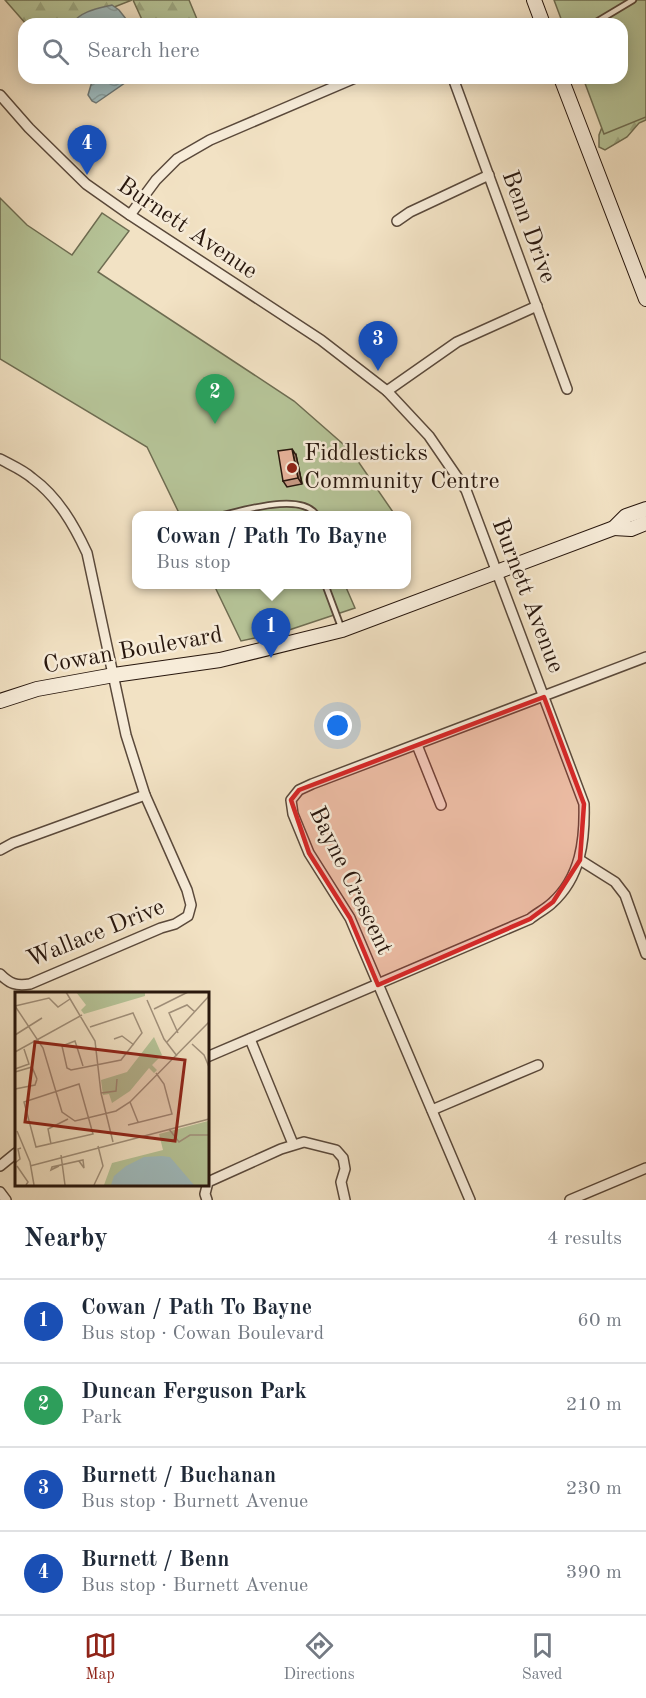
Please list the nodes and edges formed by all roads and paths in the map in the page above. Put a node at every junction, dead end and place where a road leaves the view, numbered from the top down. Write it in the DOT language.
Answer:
graph roads {
  1 [pos="534,0"];
  2 [pos="633,0"];
  3 [pos="541,18"];
  4 [pos="602,18"];
  5 [pos="341,84"];
  6 [pos="455,84"];
  7 [pos="563,84"];
  8 [pos="0,95"];
  9 [pos="489,175"];
  10 [pos="130,215"];
  11 [pos="397,221"];
  12 [pos="646,298"];
  13 [pos="537,306"];
  14 [pos="567,389"];
  15 [pos="387,391"];
  16 [pos="0,459"];
  17 [pos="646,508"];
  18 [pos="244,511"];
  19 [pos="314,511"];
  20 [pos="646,523"];
  21 [pos="614,528"];
  22 [pos="498,571"];
  23 [pos="327,589"];
  24 [pos="342,630"];
  25 [pos="646,657"];
  26 [pos="114,675"];
  27 [pos="544,697"];
  28 [pos="0,701"];
  29 [pos="417,746"];
  30 [pos="145,795"];
  31 [pos="441,805"];
  32 [pos="0,850"];
  33 [pos="580,860"];
  34 [pos="646,954"];
  35 [pos="0,974"];
  36 [pos="378,985"];
  37 [pos="250,1039"];
  38 [pos="208,1057"];
  39 [pos="537,1065"];
  40 [pos="432,1110"];
  41 [pos="293,1144"];
  42 [pos="15,1154"];
  43 [pos="0,1166"];
  44 [pos="646,1168"];
  45 [pos="208,1182"];
  46 [pos="207,1185"];
  47 [pos="0,1192"];
  48 [pos="6,1200"];
  49 [pos="207,1200"];
  50 [pos="345,1200"];
  51 [pos="470,1200"];
  52 [pos="570,1200"];
  1 -- 3 [label="street"];
  2 -- 4 [label="lane"];
  5 -- 10 [label="street"];
  6 -- 9 [label="street, Benn Drive"];
  7 -- 12 [label="street"];
  8 -- 10 [label="street, Burnett Avenue"];
  9 -- 11 [label="street"];
  9 -- 13 [label="street, Benn Drive"];
  10 -- 15 [label="street, Burnett Avenue"];
  13 -- 14 [label="street, Benn Drive"];
  13 -- 15 [label="street"];
  15 -- 22 [label="street, Burnett Avenue"];
  16 -- 26 [label="street, Wallace Drive"];
  17 -- 21 [label="street, Cowan Boulevard"];
  18 -- 19 [label="lane"];
  20 -- 21 [label="street, Cowan Boulevard"];
  21 -- 22 [label="street, Cowan Boulevard"];
  22 -- 24 [label="street, Cowan Boulevard"];
  22 -- 27 [label="street, Burnett Avenue"];
  23 -- 24 [label="lane"];
  24 -- 26 [label="street, Cowan Boulevard"];
  25 -- 27 [label="street, Bayne Crescent"];
  26 -- 28 [label="street, Cowan Boulevard"];
  26 -- 30 [label="street, Wallace Drive"];
  27 -- 29 [label="street, Bayne Crescent"];
  27 -- 33 [label="street, Burnett Avenue"];
  29 -- 31 [label="street"];
  29 -- 36 [label="street, Bayne Crescent"];
  30 -- 32 [label="street"];
  30 -- 35 [label="street, Wallace Drive"];
  33 -- 34 [label="street"];
  33 -- 36 [label="street, Burnett Avenue"];
  36 -- 37 [label="street, Burnett Avenue"];
  36 -- 40 [label="street, Bayne Crescent"];
  37 -- 38 [label="street, Burnett Avenue"];
  37 -- 41 [label="street"];
  39 -- 40 [label="street"];
  40 -- 51 [label="street, Bayne Crescent"];
  41 -- 45 [label="street"];
  41 -- 50 [label="street"];
  42 -- 43 [label="street"];
  44 -- 52 [label="street"];
  46 -- 49 [label="street"];
  47 -- 48 [label="street"];
}
